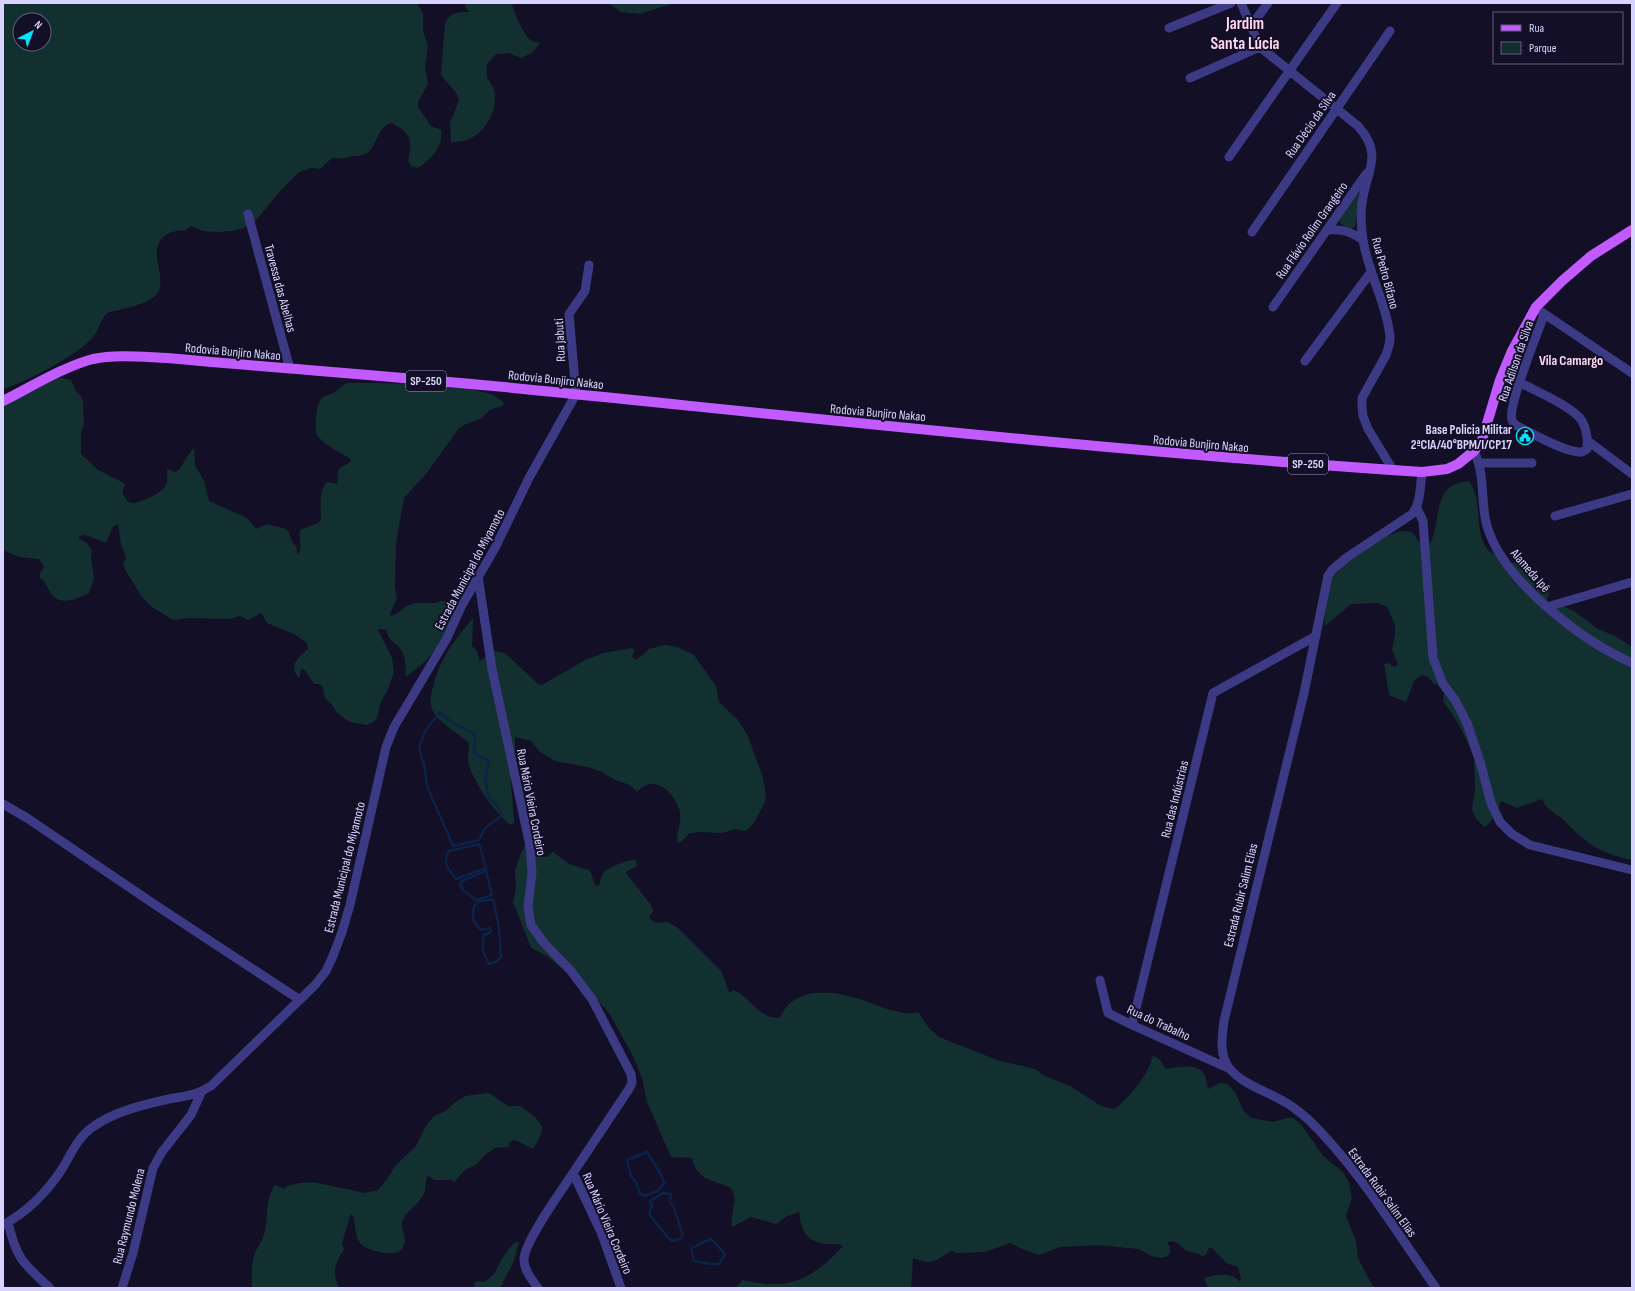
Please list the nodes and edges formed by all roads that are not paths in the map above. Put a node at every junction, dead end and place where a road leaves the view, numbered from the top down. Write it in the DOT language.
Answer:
graph roads {
  1 [pos="1231,3"];
  2 [pos="1241,3"];
  3 [pos="1268,3"];
  4 [pos="1337,3"];
  5 [pos="1251,26"];
  6 [pos="1169,28"];
  7 [pos="1390,31"];
  8 [pos="1260,47"];
  9 [pos="1290,71"];
  10 [pos="1190,78"];
  11 [pos="1338,108"];
  12 [pos="1229,157"];
  13 [pos="1371,168"];
  14 [pos="248,214"];
  15 [pos="1326,230"];
  16 [pos="1632,230"];
  17 [pos="1252,232"];
  18 [pos="1363,240"];
  19 [pos="589,265"];
  20 [pos="1371,272"];
  21 [pos="1273,307"];
  22 [pos="1536,307"];
  23 [pos="1544,315"];
  24 [pos="1305,361"];
  25 [pos="290,369"];
  26 [pos="1632,373"];
  27 [pos="1519,382"];
  28 [pos="576,394"];
  29 [pos="3,401"];
  30 [pos="1588,441"];
  31 [pos="1474,451"];
  32 [pos="1480,463"];
  33 [pos="1532,463"];
  34 [pos="1393,470"];
  35 [pos="1422,472"];
  36 [pos="1632,474"];
  37 [pos="1632,494"];
  38 [pos="1417,508"];
  39 [pos="1555,516"];
  40 [pos="478,576"];
  41 [pos="1632,582"];
  42 [pos="1547,607"];
  43 [pos="1316,636"];
  44 [pos="1632,663"];
  45 [pos="3,804"];
  46 [pos="1632,870"];
  47 [pos="1100,980"];
  48 [pos="300,1000"];
  49 [pos="1132,1025"];
  50 [pos="1230,1068"];
  51 [pos="201,1093"];
  52 [pos="573,1173"];
  53 [pos="6,1223"];
  54 [pos="50,1288"];
  55 [pos="122,1288"];
  56 [pos="538,1288"];
  57 [pos="621,1288"];
  58 [pos="1436,1288"];
  1 -- 6 [label="street"];
  2 -- 5 [label="street, Rua Pedro Bifano"];
  3 -- 5 [label="street"];
  4 -- 9 [label="street"];
  5 -- 8 [label="street, Rua Pedro Bifano"];
  7 -- 11 [label="street, Rua Décio da Silva"];
  8 -- 9 [label="street, Rua Pedro Bifano"];
  8 -- 10 [label="street"];
  9 -- 11 [label="street, Rua Pedro Bifano"];
  9 -- 12 [label="street"];
  11 -- 13 [label="street, Rua Pedro Bifano"];
  11 -- 17 [label="street, Rua Décio da Silva"];
  13 -- 15 [label="street, Rua Flávio Rolim Grangeiro"];
  13 -- 18 [label="street, Rua Pedro Bifano"];
  14 -- 25 [label="street, Travessa das Abelhas"];
  15 -- 18 [label="street"];
  15 -- 21 [label="street, Rua Flávio Rolim Grangeiro"];
  16 -- 22 [label="main road, Rodovia Bunjiro Nakao / SP-250"];
  18 -- 20 [label="street, Rua Pedro Bifano"];
  19 -- 28 [label="street, Rua Jabuti"];
  20 -- 24 [label="street"];
  20 -- 34 [label="street, Rua Pedro Bifano"];
  22 -- 23 [label="street"];
  22 -- 31 [label="main road, Rodovia Bunjiro Nakao / SP-250"];
  23 -- 26 [label="street"];
  23 -- 27 [label="street, Rua Adilson da Silva"];
  25 -- 28 [label="main road, Rodovia Bunjiro Nakao / SP-250"];
  25 -- 29 [label="main road, Rodovia Bunjiro Nakao / SP-250"];
  27 -- 30 [label="street"];
  27 -- 30 [label="street, Rua Adilson da Silva"];
  28 -- 34 [label="main road, Rodovia Bunjiro Nakao / SP-250"];
  28 -- 40 [label="street, Estrada Municipal do Miyamoto"];
  30 -- 36 [label="street"];
  31 -- 32 [label="street, Alameda Ipê"];
  31 -- 35 [label="main road, Rodovia Bunjiro Nakao / SP-250"];
  32 -- 33 [label="street"];
  32 -- 42 [label="street, Alameda Ipê"];
  34 -- 35 [label="main road, Rodovia Bunjiro Nakao / SP-250"];
  35 -- 38 [label="street"];
  37 -- 39 [label="street"];
  38 -- 43 [label="street, Estrada Rubir Salim Elias"];
  38 -- 46 [label="street"];
  40 -- 48 [label="street, Estrada Municipal do Miyamoto"];
  40 -- 52 [label="street, Rua Mário Vieira Cordeiro"];
  41 -- 42 [label="street"];
  42 -- 44 [label="street, Alameda Ipê"];
  43 -- 49 [label="street, Rua das Indústrias"];
  43 -- 50 [label="street, Estrada Rubir Salim Elias"];
  45 -- 48 [label="street"];
  47 -- 49 [label="street, Rua do Trabalho"];
  48 -- 51 [label="street, Estrada Municipal do Miyamoto"];
  49 -- 50 [label="street, Rua do Trabalho"];
  50 -- 58 [label="street, Estrada Rubir Salim Elias"];
  51 -- 53 [label="street, Estrada Municipal do Miyamoto"];
  51 -- 55 [label="street, Rua Raymundo Molena"];
  52 -- 56 [label="street"];
  52 -- 57 [label="street, Rua Mário Vieira Cordeiro"];
  53 -- 54 [label="street"];
}
